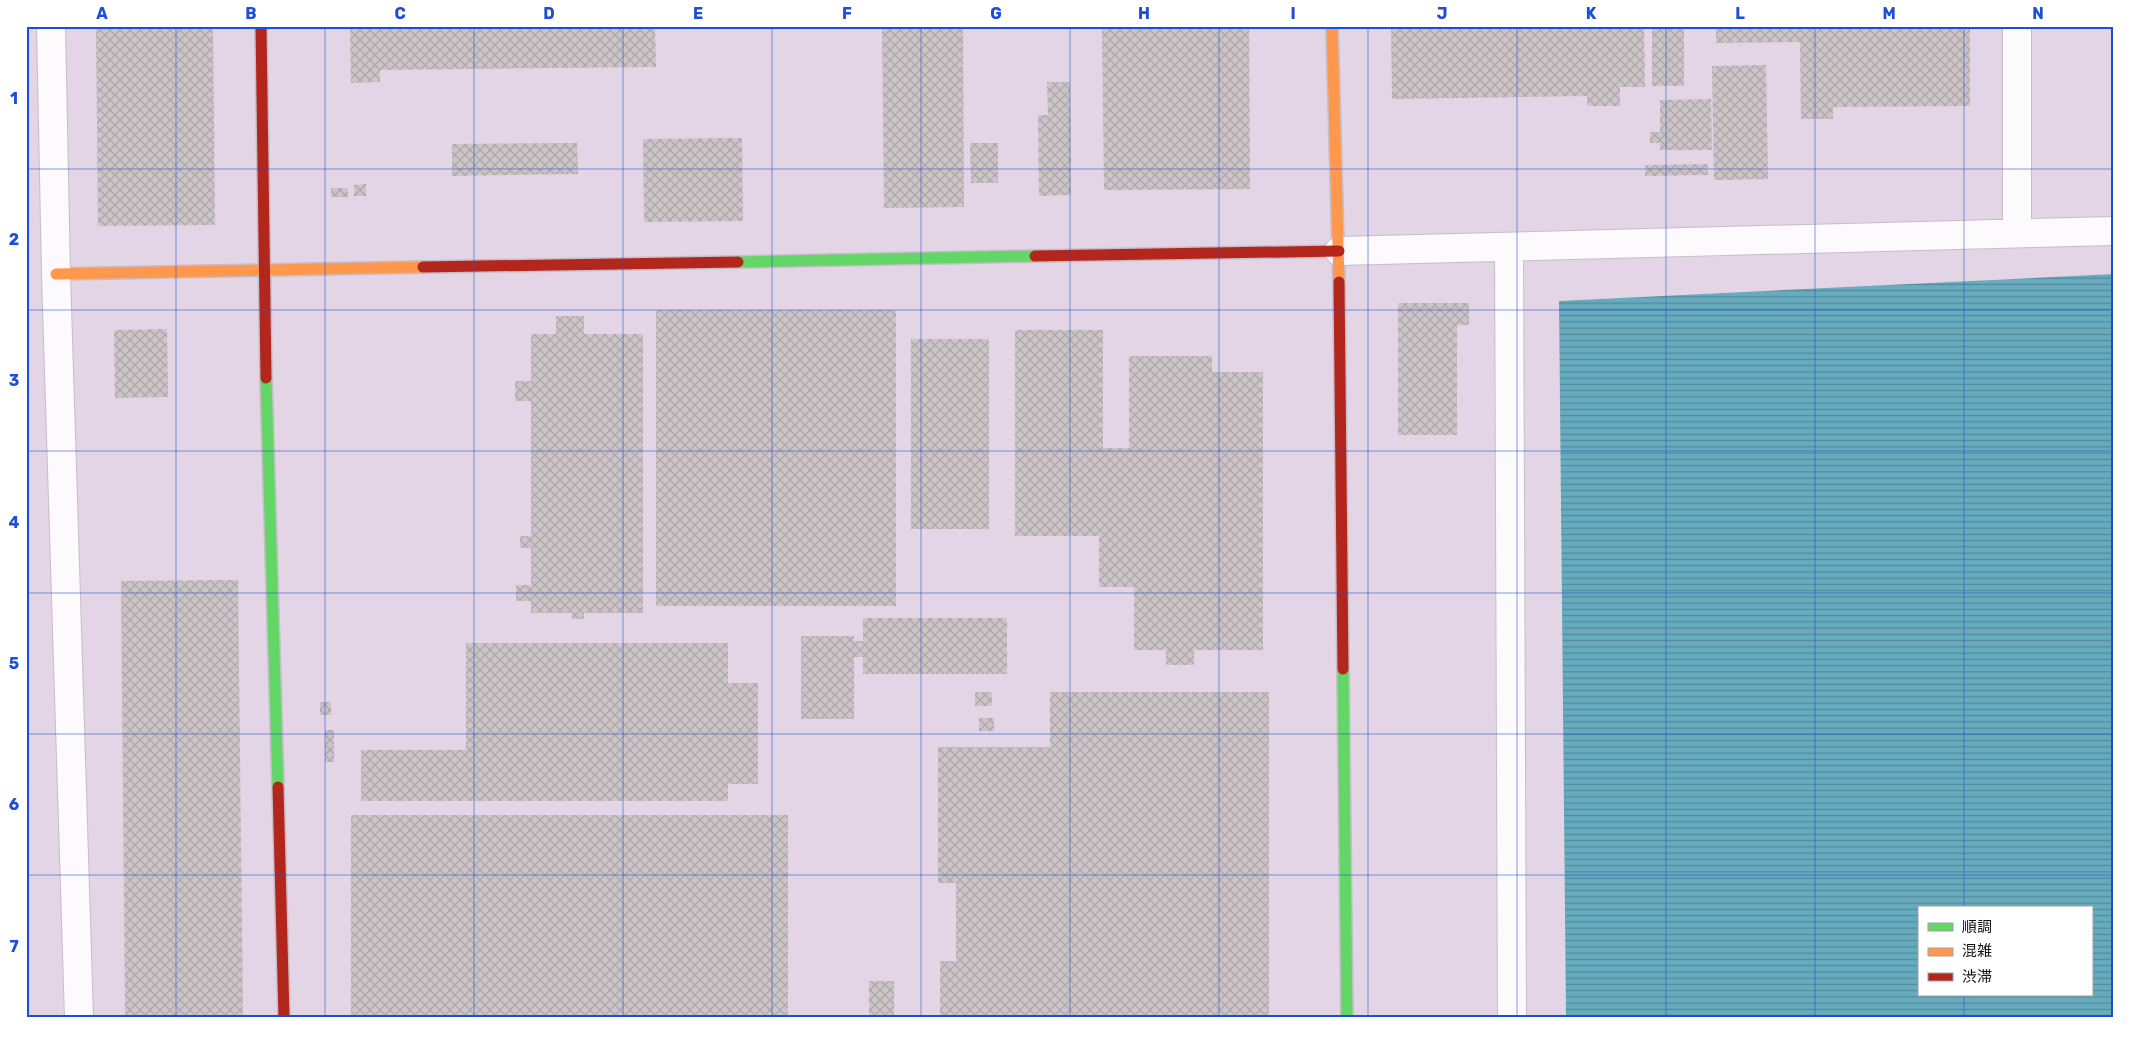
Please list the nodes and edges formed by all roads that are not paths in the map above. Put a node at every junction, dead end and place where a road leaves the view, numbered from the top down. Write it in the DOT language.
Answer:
graph roads {
  1 [pos="51,26"];
  2 [pos="261,26"];
  3 [pos="1332,26"];
  4 [pos="2017,26"];
  5 [pos="2114,231"];
  6 [pos="2017,233"];
  7 [pos="1508,247"];
  8 [pos="1339,251"];
  9 [pos="263,269"];
  10 [pos="56,274"];
  11 [pos="79,1018"];
  12 [pos="284,1018"];
  13 [pos="1347,1018"];
  14 [pos="1512,1018"];
  1 -- 10 [label="street"];
  2 -- 9 [label="street"];
  3 -- 8 [label="street"];
  4 -- 6 [label="street"];
  5 -- 6 [label="street"];
  6 -- 7 [label="street"];
  7 -- 8 [label="street"];
  7 -- 14 [label="street"];
  8 -- 9 [label="street"];
  8 -- 13 [label="street"];
  9 -- 10 [label="street"];
  9 -- 12 [label="street"];
  10 -- 11 [label="street"];
}
